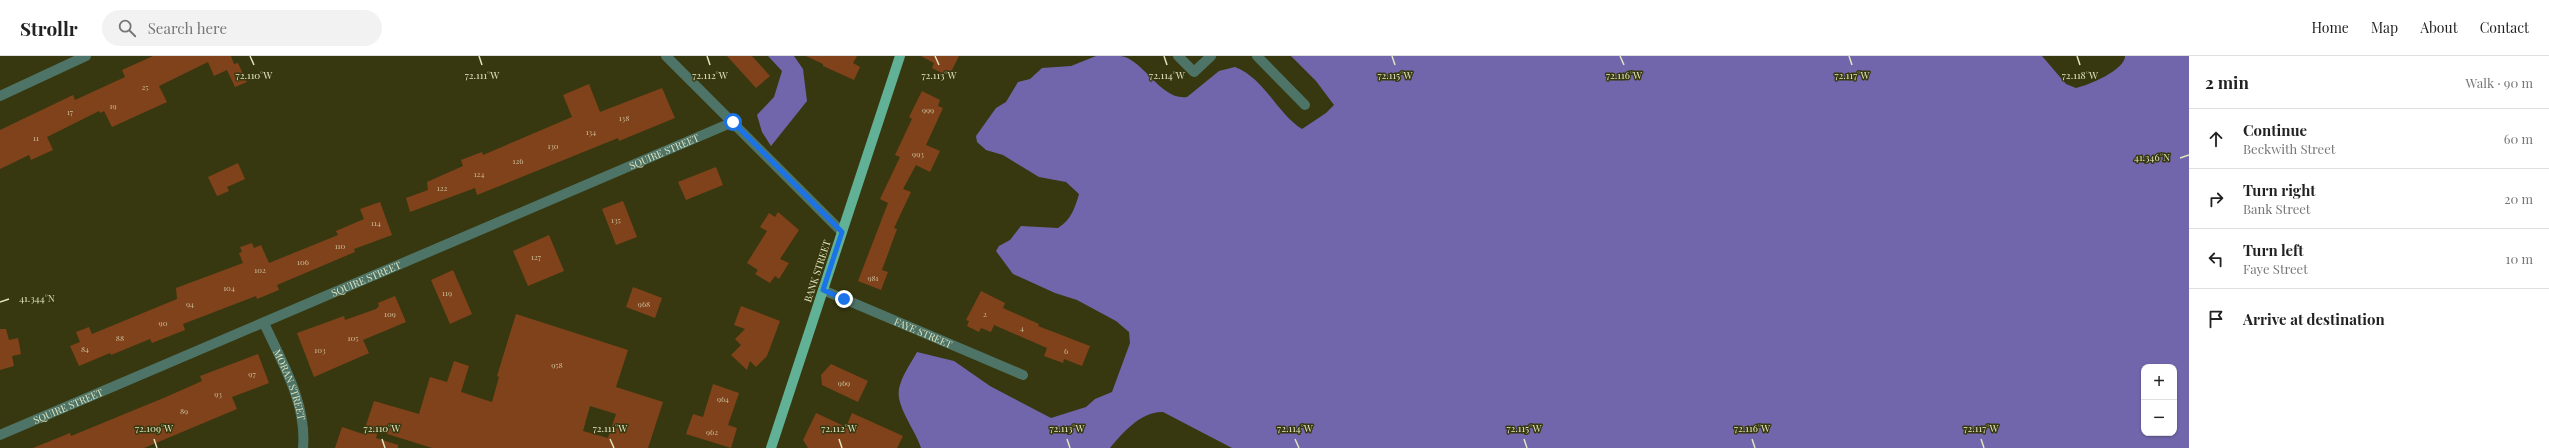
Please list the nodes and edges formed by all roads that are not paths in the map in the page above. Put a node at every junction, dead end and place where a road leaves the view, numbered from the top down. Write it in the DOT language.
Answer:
graph roads {
  1 [pos="86,56"];
  2 [pos="666,56"];
  3 [pos="900,56"];
  4 [pos="1178,56"];
  5 [pos="1211,56"];
  6 [pos="1257,56"];
  7 [pos="0,96"];
  8 [pos="1305,105"];
  9 [pos="733,122"];
  10 [pos="842,232"];
  11 [pos="823,290"];
  12 [pos="264,323"];
  13 [pos="1023,375"];
  14 [pos="0,435"];
  15 [pos="303,448"];
  16 [pos="771,448"];
  1 -- 7 [label="street"];
  2 -- 9 [label="street"];
  3 -- 10 [label="main road, BANK STREET"];
  4 -- 5 [label="street"];
  6 -- 8 [label="street"];
  9 -- 10 [label="street"];
  9 -- 12 [label="street, SQUIRE STREET"];
  10 -- 11 [label="main road, BANK STREET"];
  11 -- 13 [label="street, FAYE STREET"];
  11 -- 16 [label="main road, BANK STREET"];
  12 -- 14 [label="street, SQUIRE STREET"];
  12 -- 15 [label="street, MORAN STREET"];
}
